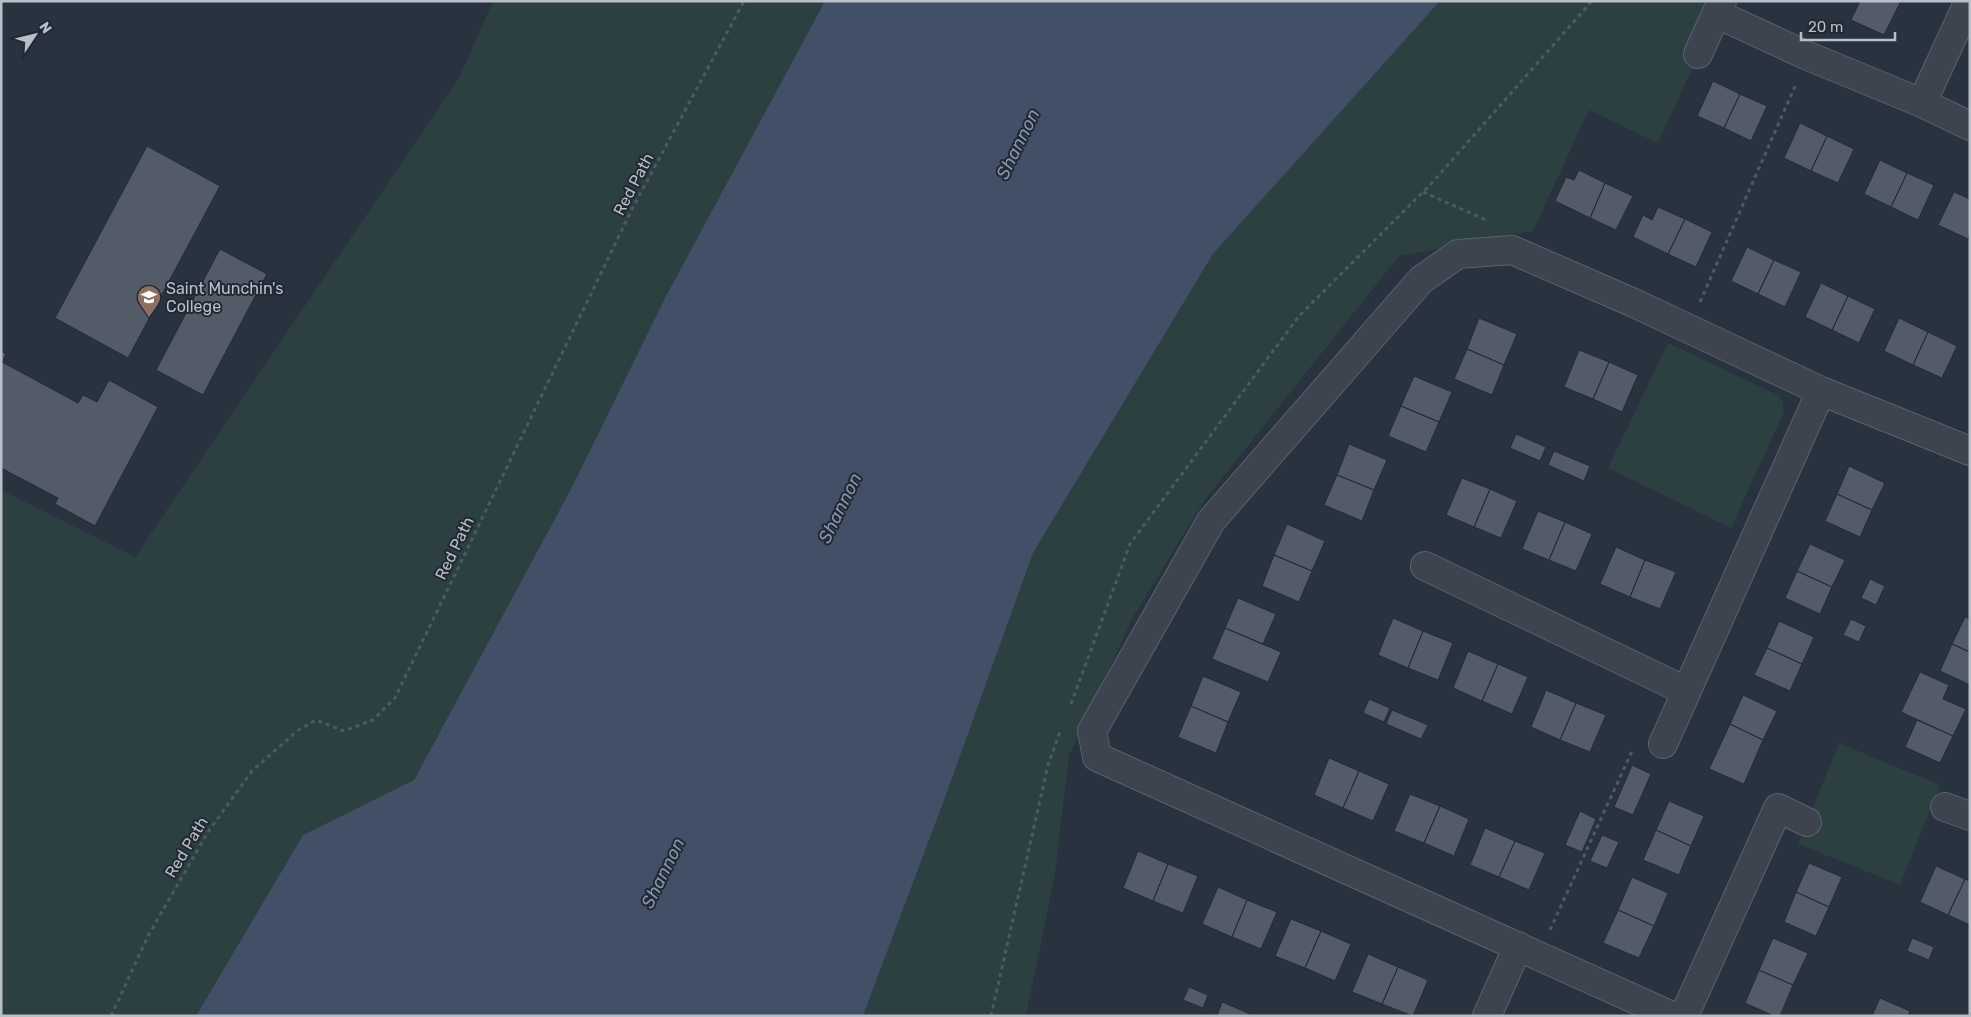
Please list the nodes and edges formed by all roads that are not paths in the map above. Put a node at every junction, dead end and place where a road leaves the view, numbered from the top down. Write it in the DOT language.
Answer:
graph roads {
  1 [pos="1969,1"];
  2 [pos="1720,8"];
  3 [pos="1698,54"];
  4 [pos="1922,103"];
  5 [pos="1970,126"];
  6 [pos="1821,391"];
  7 [pos="1970,451"];
  8 [pos="1425,566"];
  9 [pos="1686,690"];
  10 [pos="1662,744"];
  11 [pos="1807,822"];
  12 [pos="1528,951"];
  13 [pos="1487,1016"];
  14 [pos="1672,1016"];
  15 [pos="1684,1016"];
  1 -- 4 [label="street"];
  2 -- 3 [label="street"];
  2 -- 4 [label="street"];
  4 -- 5 [label="street"];
  6 -- 7 [label="street"];
  6 -- 9 [label="street"];
  6 -- 12 [label="street"];
  8 -- 9 [label="street"];
  9 -- 10 [label="street"];
  11 -- 15 [label="street"];
  12 -- 13 [label="street"];
  12 -- 14 [label="street"];
}
